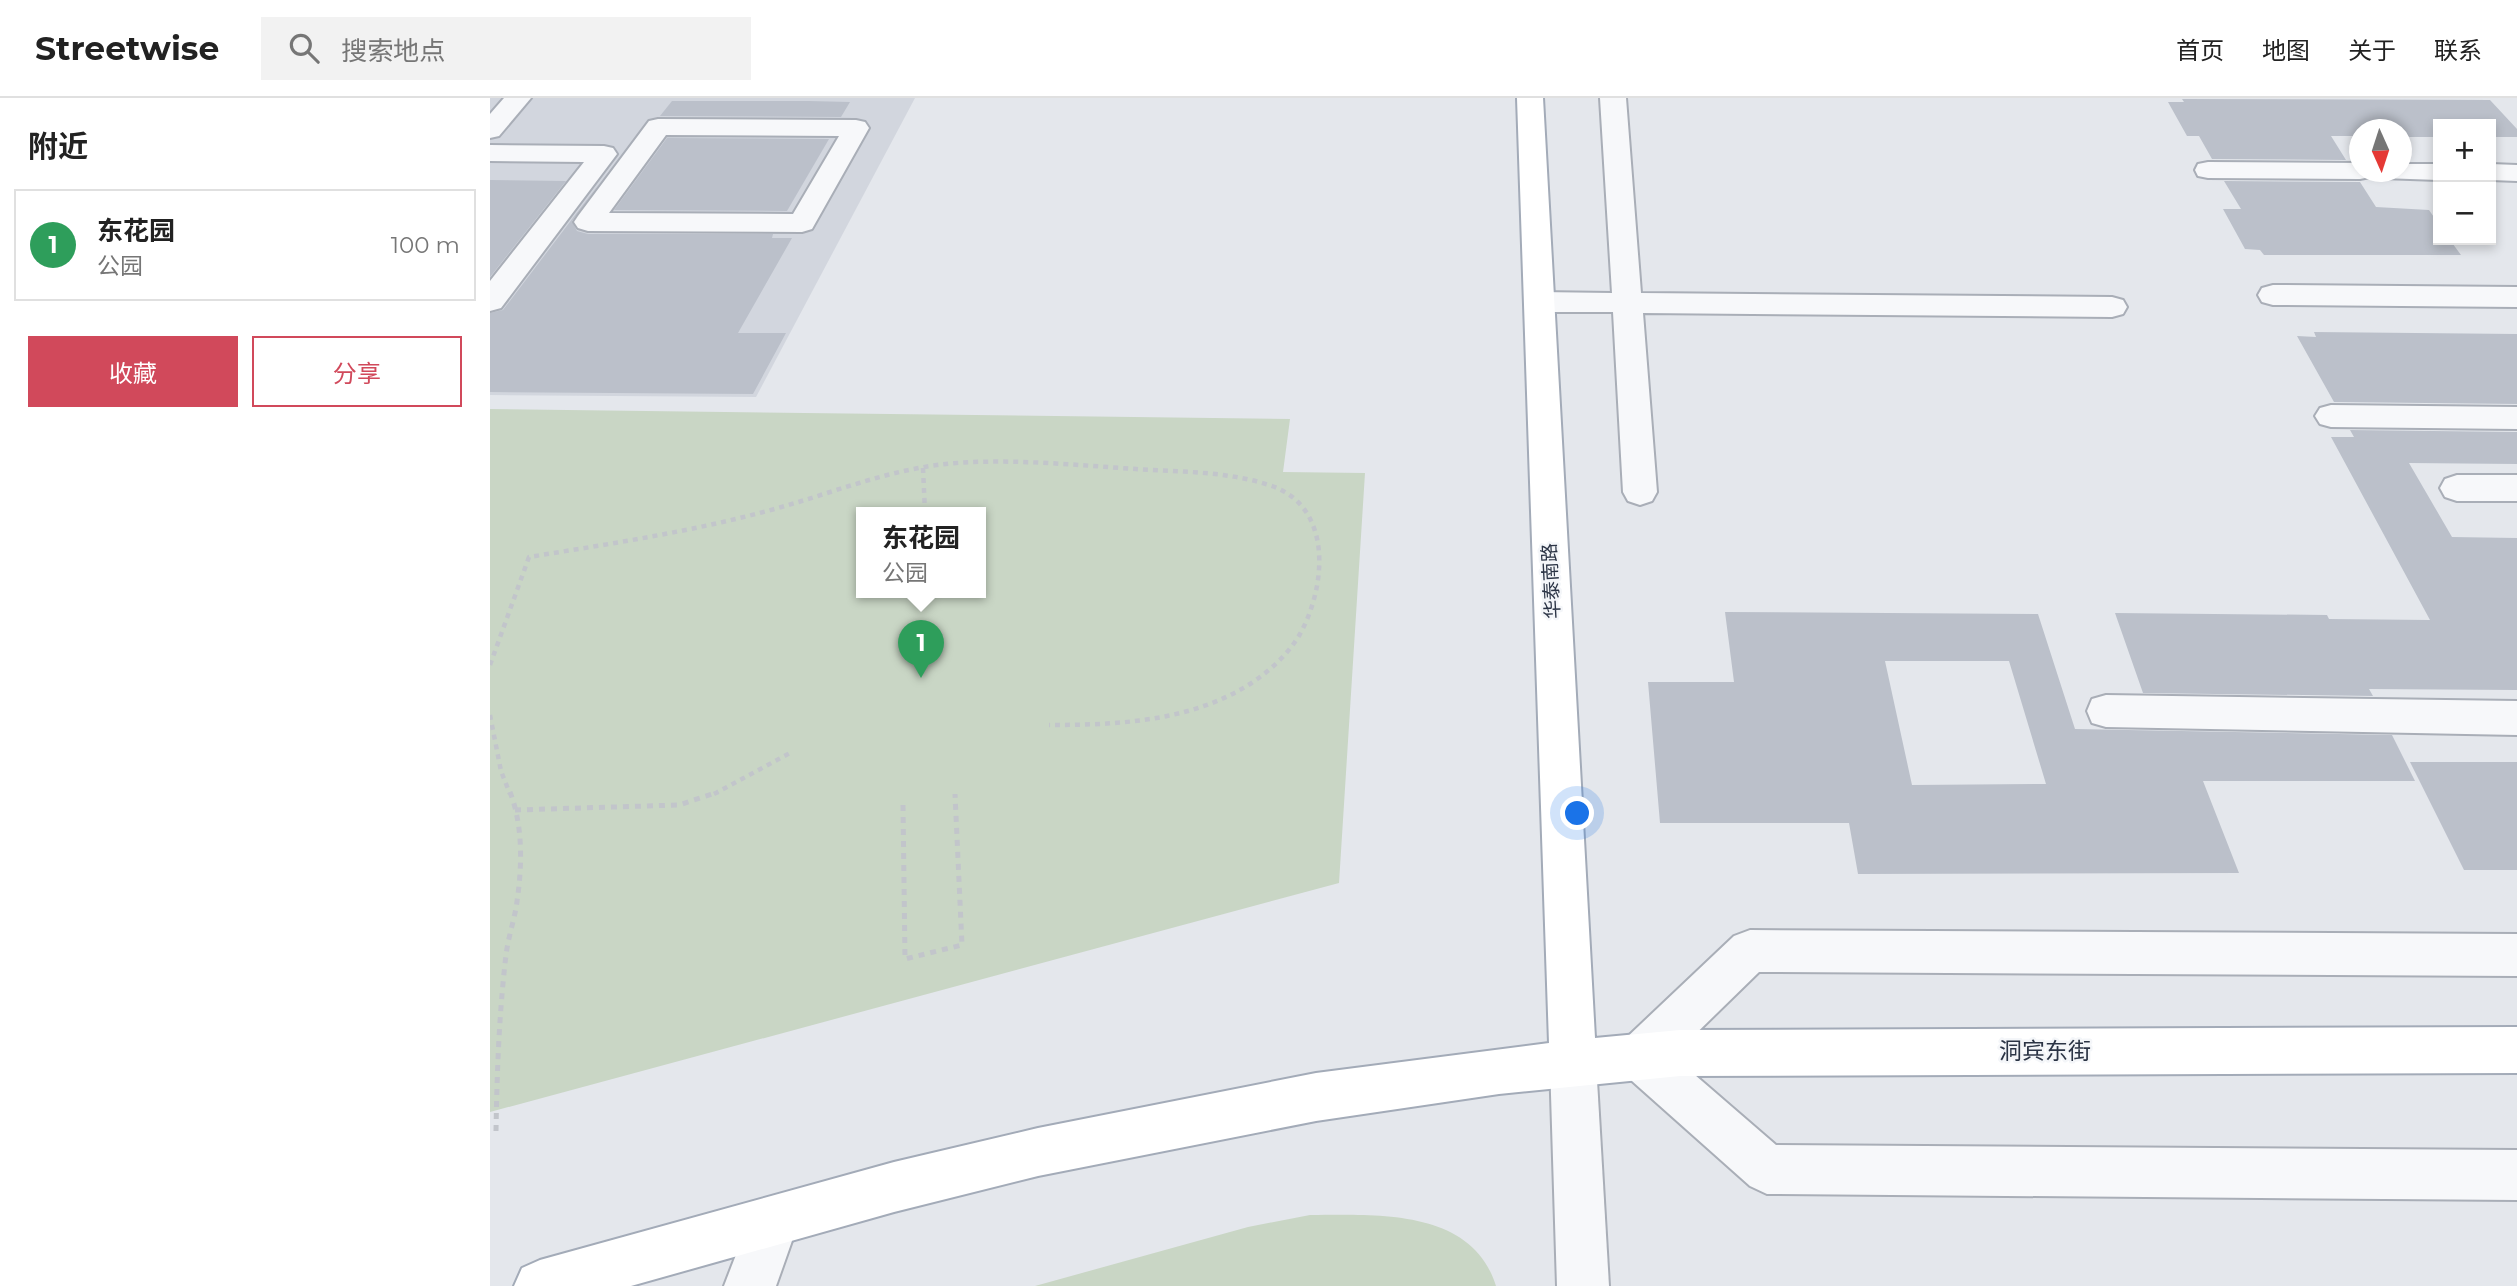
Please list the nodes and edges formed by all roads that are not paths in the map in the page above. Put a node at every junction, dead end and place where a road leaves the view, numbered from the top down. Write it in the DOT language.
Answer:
graph roads {
  1 [pos="518,98"];
  2 [pos="1530,98"];
  3 [pos="1613,98"];
  4 [pos="751,118"];
  5 [pos="490,130"];
  6 [pos="490,153"];
  7 [pos="2208,170"];
  8 [pos="2349,171"];
  9 [pos="2412,172"];
  10 [pos="2433,172"];
  11 [pos="2496,172"];
  12 [pos="2517,173"];
  13 [pos="2273,295"];
  14 [pos="2517,297"];
  15 [pos="490,301"];
  16 [pos="1539,302"];
  17 [pos="1627,303"];
  18 [pos="2112,307"];
  19 [pos="2331,416"];
  20 [pos="2517,418"];
  21 [pos="2457,488"];
  22 [pos="2517,488"];
  23 [pos="1640,492"];
  24 [pos="2106,711"];
  25 [pos="2517,718"];
  26 [pos="2517,955"];
  27 [pos="2517,1050"];
  28 [pos="1639,1057"];
  29 [pos="1573,1063"];
  30 [pos="2517,1175"];
  31 [pos="774,1221"];
  32 [pos="540,1286"];
  33 [pos="750,1286"];
  34 [pos="1583,1286"];
  1 -- 5 [label="street"];
  2 -- 16 [label="main road, 华泰南路"];
  3 -- 17 [label="street"];
  4 -- 4 [label="street"];
  6 -- 15 [label="street"];
  7 -- 8 [label="street"];
  9 -- 10 [label="street"];
  11 -- 12 [label="street"];
  13 -- 14 [label="street"];
  16 -- 17 [label="street"];
  16 -- 29 [label="main road, 华泰南路"];
  17 -- 18 [label="street"];
  17 -- 23 [label="street"];
  19 -- 20 [label="street"];
  21 -- 22 [label="street"];
  24 -- 25 [label="street"];
  26 -- 28 [label="street"];
  27 -- 28 [label="main road, 洞宾东街"];
  28 -- 29 [label="main road, 洞宾东街"];
  28 -- 30 [label="street"];
  29 -- 31 [label="main road, 洞宾东街"];
  29 -- 34 [label="street"];
  31 -- 32 [label="main road, 洞宾东街"];
  31 -- 33 [label="street"];
}
